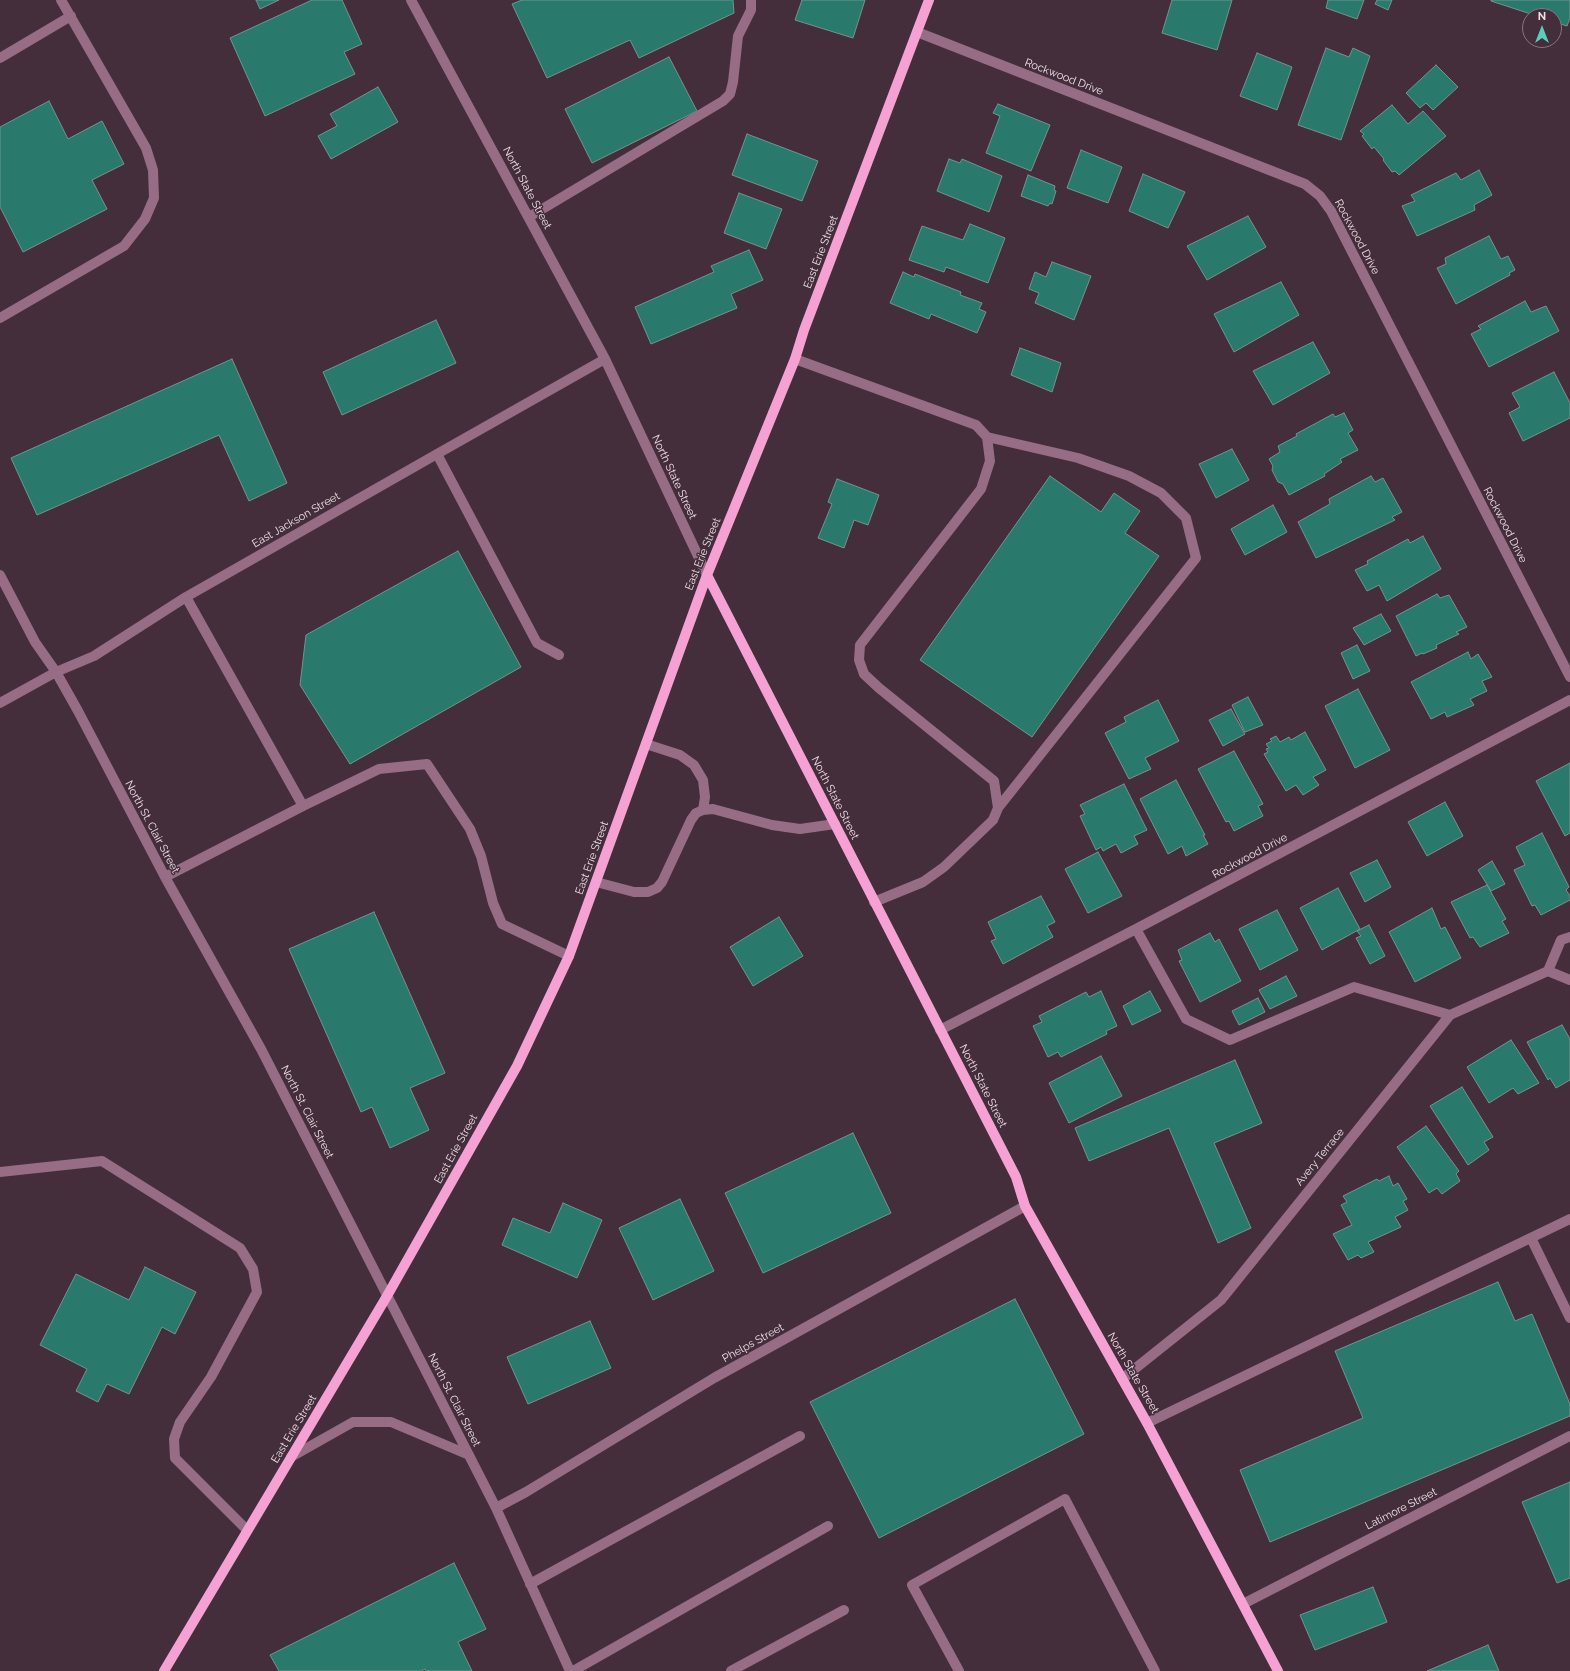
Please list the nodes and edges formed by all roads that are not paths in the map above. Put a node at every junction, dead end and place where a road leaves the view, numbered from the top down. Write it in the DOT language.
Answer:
graph roads {
  1 [pos="61,0"];
  2 [pos="411,0"];
  3 [pos="751,0"];
  4 [pos="929,0"];
  5 [pos="70,16"];
  6 [pos="917,32"];
  7 [pos="0,58"];
  8 [pos="529,217"];
  9 [pos="0,318"];
  10 [pos="795,358"];
  11 [pos="606,359"];
  12 [pos="987,437"];
  13 [pos="437,454"];
  14 [pos="0,575"];
  15 [pos="707,575"];
  16 [pos="186,597"];
  17 [pos="560,655"];
  18 [pos="56,672"];
  19 [pos="1570,677"];
  20 [pos="1570,700"];
  21 [pos="0,703"];
  22 [pos="646,744"];
  23 [pos="303,806"];
  24 [pos="998,808"];
  25 [pos="703,810"];
  26 [pos="835,824"];
  27 [pos="165,877"];
  28 [pos="596,882"];
  29 [pos="874,902"];
  30 [pos="1136,929"];
  31 [pos="1570,937"];
  32 [pos="569,956"];
  33 [pos="1548,971"];
  34 [pos="1570,980"];
  35 [pos="1450,1015"];
  36 [pos="940,1030"];
  37 [pos="0,1172"];
  38 [pos="1025,1206"];
  39 [pos="1570,1219"];
  40 [pos="1531,1238"];
  41 [pos="386,1296"];
  42 [pos="1570,1318"];
  43 [pos="1122,1378"];
  44 [pos="1147,1423"];
  45 [pos="800,1436"];
  46 [pos="1570,1436"];
  47 [pos="469,1455"];
  48 [pos="291,1457"];
  49 [pos="496,1508"];
  50 [pos="828,1526"];
  51 [pos="247,1530"];
  52 [pos="530,1584"];
  53 [pos="1243,1604"];
  54 [pos="844,1610"];
  55 [pos="164,1671"];
  56 [pos="571,1671"];
  57 [pos="731,1671"];
  58 [pos="959,1671"];
  59 [pos="1155,1671"];
  60 [pos="1278,1671"];
  1 -- 5 [label="street"];
  2 -- 8 [label="street, North State Street"];
  3 -- 8 [label="street"];
  4 -- 6 [label="main road, East Erie Street"];
  5 -- 7 [label="street"];
  5 -- 9 [label="street"];
  6 -- 10 [label="main road, East Erie Street"];
  6 -- 19 [label="street, Rockwood Drive"];
  8 -- 11 [label="street, North State Street"];
  10 -- 12 [label="street"];
  10 -- 15 [label="main road, East Erie Street"];
  11 -- 13 [label="street, East Jackson Street"];
  11 -- 15 [label="street, North State Street"];
  12 -- 24 [label="street"];
  12 -- 24 [label="street"];
  13 -- 16 [label="street, East Jackson Street"];
  13 -- 17 [label="street"];
  14 -- 18 [label="street, North St. Clair Street"];
  15 -- 22 [label="main road, East Erie Street"];
  15 -- 26 [label="main road, North State Street"];
  16 -- 18 [label="street, East Jackson Street"];
  16 -- 23 [label="street"];
  18 -- 21 [label="street, East Jackson Street"];
  18 -- 27 [label="street, North St. Clair Street"];
  20 -- 30 [label="street, Rockwood Drive"];
  22 -- 25 [label="street"];
  22 -- 28 [label="main road, East Erie Street"];
  23 -- 27 [label="street"];
  23 -- 32 [label="street"];
  24 -- 29 [label="street"];
  25 -- 26 [label="street"];
  25 -- 28 [label="street"];
  26 -- 29 [label="main road, North State Street"];
  27 -- 41 [label="street, North St. Clair Street"];
  28 -- 32 [label="main road, East Erie Street"];
  29 -- 36 [label="main road, North State Street"];
  30 -- 35 [label="street"];
  30 -- 36 [label="street, Rockwood Drive"];
  31 -- 33 [label="street"];
  32 -- 41 [label="main road, East Erie Street"];
  33 -- 34 [label="street"];
  33 -- 35 [label="street, Avery Terrace"];
  35 -- 43 [label="street, Avery Terrace"];
  36 -- 38 [label="main road, North State Street"];
  37 -- 51 [label="street"];
  38 -- 43 [label="main road, North State Street"];
  38 -- 49 [label="street, Phelps Street"];
  39 -- 40 [label="street"];
  40 -- 42 [label="street"];
  40 -- 44 [label="street"];
  41 -- 47 [label="street, North St. Clair Street"];
  41 -- 48 [label="main road, East Erie Street"];
  43 -- 44 [label="main road, North State Street"];
  44 -- 53 [label="main road, North State Street"];
  45 -- 52 [label="street"];
  46 -- 53 [label="street, Latimore Street"];
  47 -- 48 [label="street"];
  47 -- 49 [label="street, North St. Clair Street"];
  48 -- 51 [label="main road, East Erie Street"];
  49 -- 52 [label="street, North St. Clair Street"];
  50 -- 56 [label="street"];
  51 -- 55 [label="main road, East Erie Street"];
  52 -- 56 [label="street, North St. Clair Street"];
  53 -- 60 [label="main road, North State Street"];
  54 -- 57 [label="street"];
  58 -- 59 [label="street"];
}
